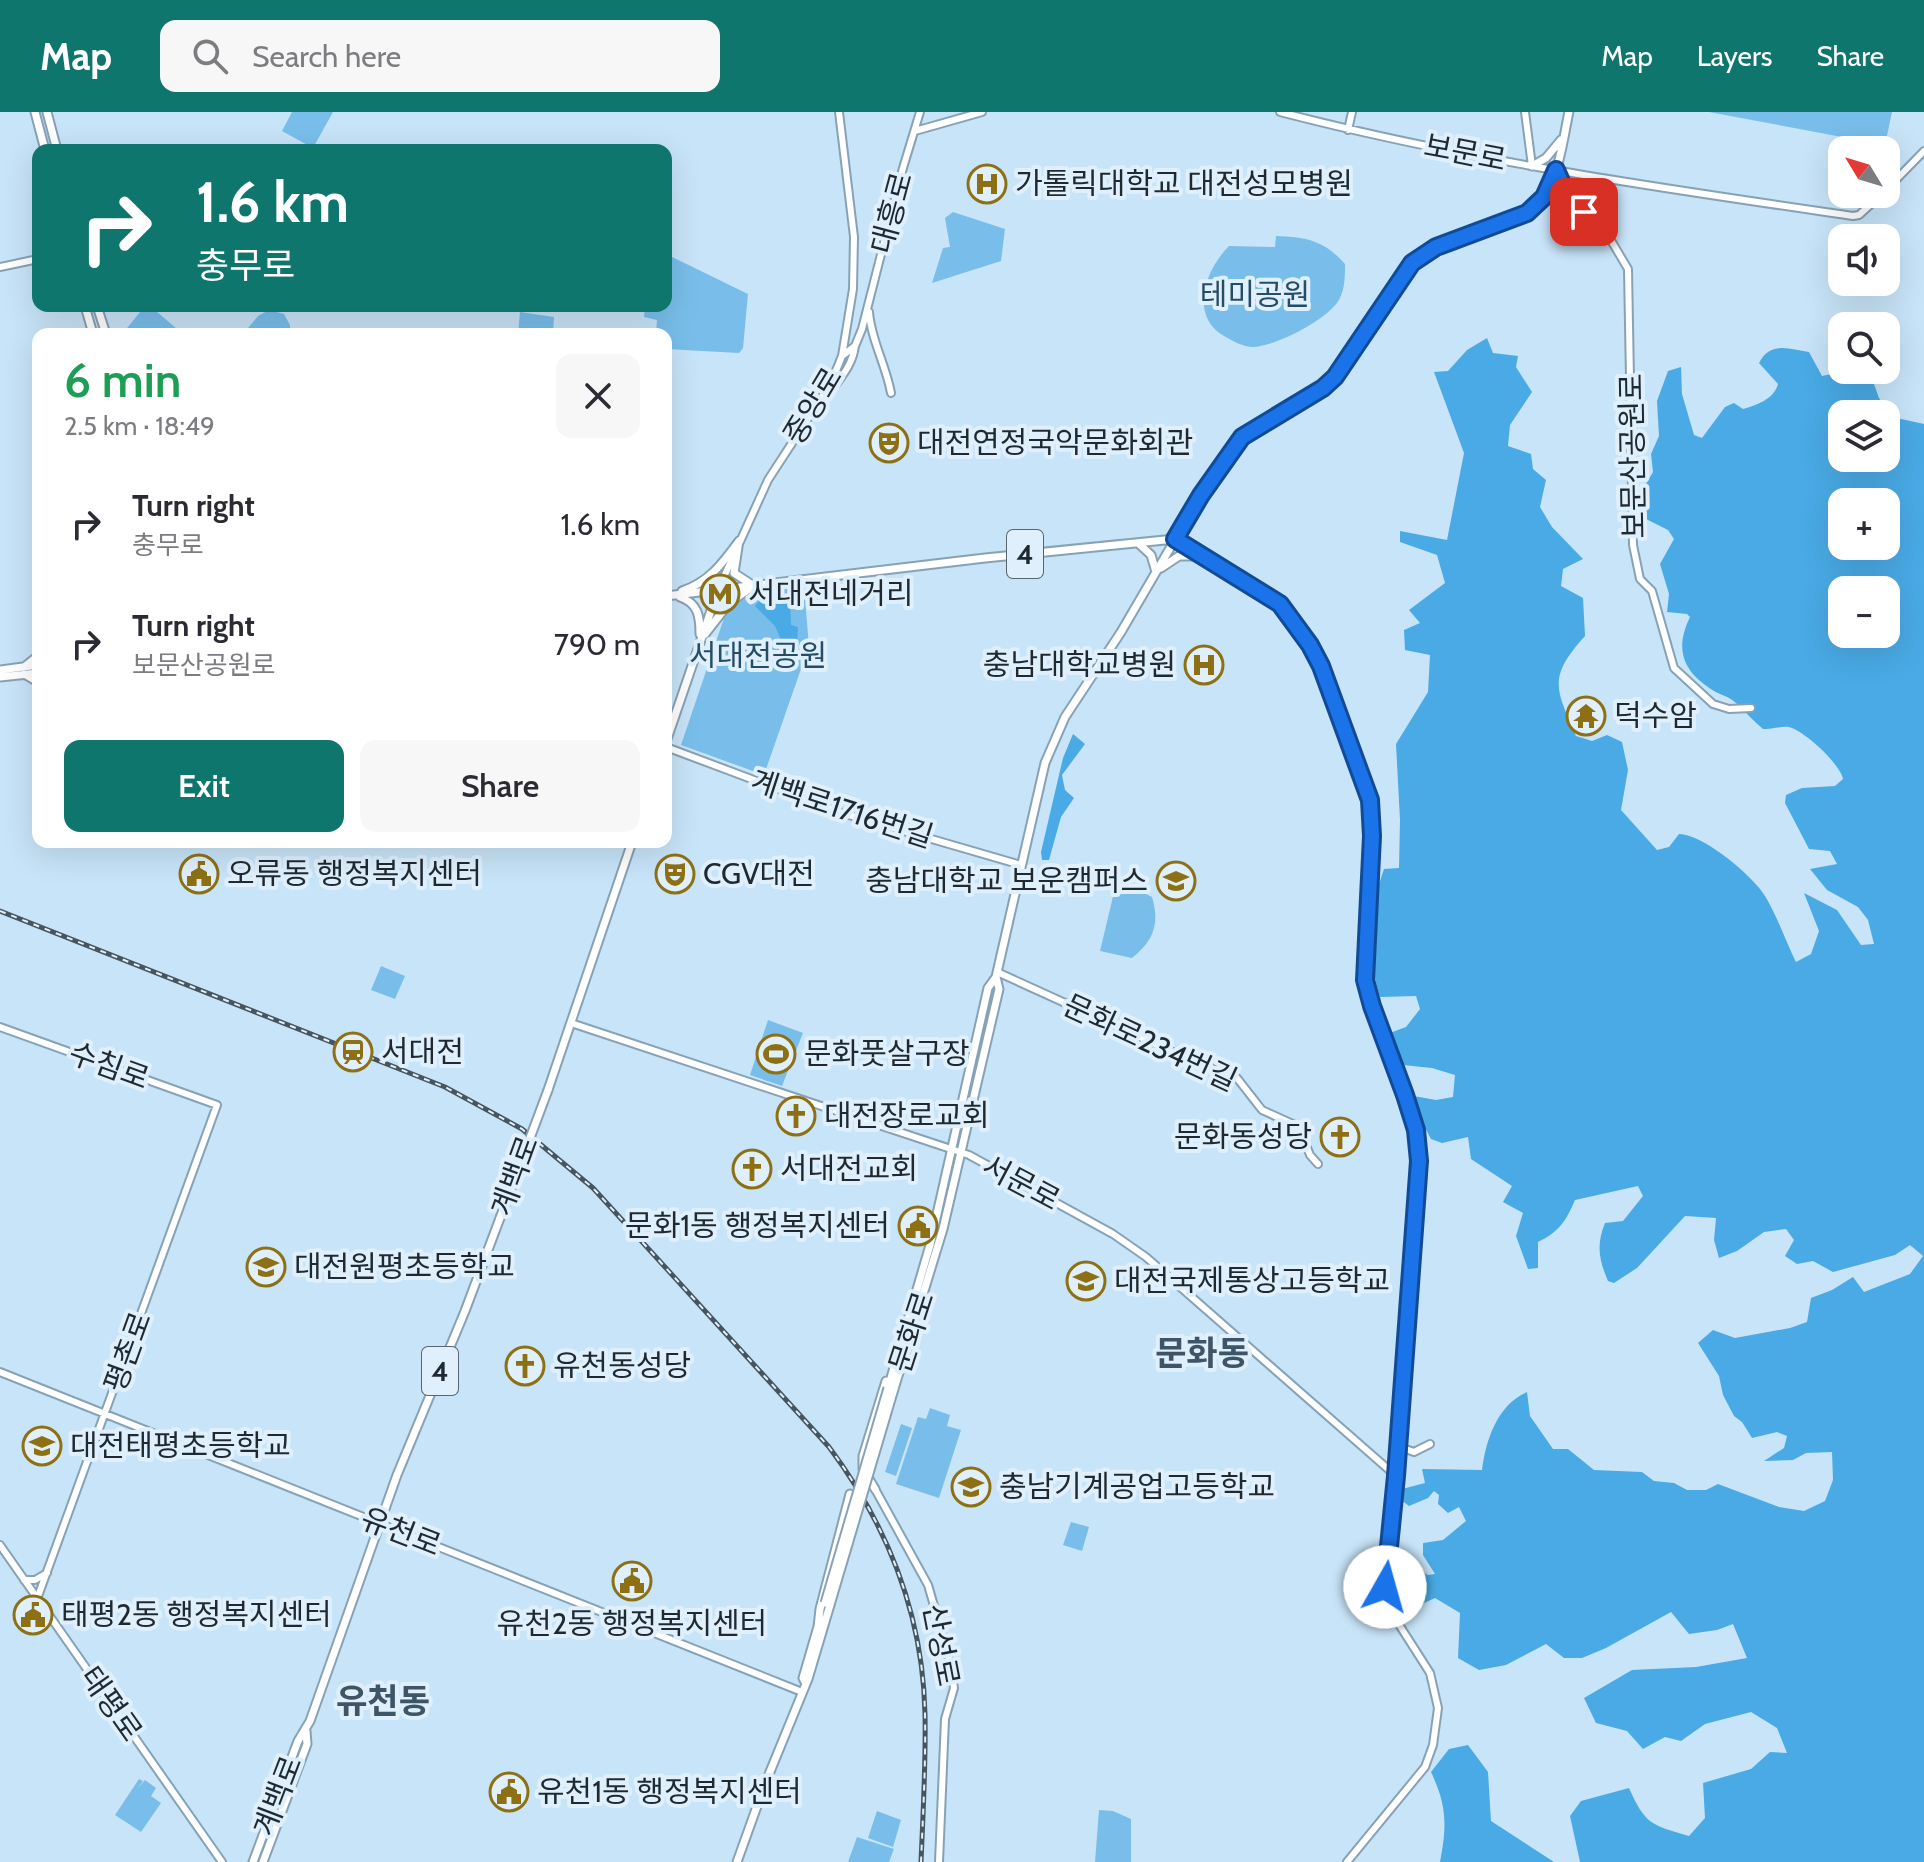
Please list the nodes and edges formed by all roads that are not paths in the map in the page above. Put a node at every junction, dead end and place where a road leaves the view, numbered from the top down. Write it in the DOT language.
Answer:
graph roads {
  1 [pos="35,112"];
  2 [pos="47,112"];
  3 [pos="839,112"];
  4 [pos="920,112"];
  5 [pos="982,112"];
  6 [pos="1280,112"];
  7 [pos="1352,112"];
  8 [pos="1525,112"];
  9 [pos="1569,112"];
  10 [pos="1348,130"];
  11 [pos="915,131"];
  12 [pos="1563,138"];
  13 [pos="43,144"];
  14 [pos="55,144"];
  15 [pos="1924,151"];
  16 [pos="1532,166"];
  17 [pos="1556,170"];
  18 [pos="1900,176"];
  19 [pos="1867,208"];
  20 [pos="32,260"];
  21 [pos="0,267"];
  22 [pos="869,303"];
  23 [pos="855,346"];
  24 [pos="842,356"];
  25 [pos="831,383"];
  26 [pos="891,393"];
  27 [pos="1175,539"];
  28 [pos="739,541"];
  29 [pos="1136,542"];
  30 [pos="1199,556"];
  31 [pos="1156,572"];
  32 [pos="754,586"];
  33 [pos="718,590"];
  34 [pos="672,594"];
  35 [pos="672,595"];
  36 [pos="672,596"];
  37 [pos="700,640"];
  38 [pos="32,662"];
  39 [pos="32,667"];
  40 [pos="0,670"];
  41 [pos="24,670"];
  42 [pos="32,672"];
  43 [pos="0,677"];
  44 [pos="32,677"];
  45 [pos="1751,708"];
  46 [pos="672,726"];
  47 [pos="672,747"];
  48 [pos="630,848"];
  49 [pos="1021,865"];
  50 [pos="996,975"];
  51 [pos="571,1023"];
  52 [pos="0,1027"];
  53 [pos="217,1105"];
  54 [pos="956,1150"];
  55 [pos="1318,1164"];
  56 [pos="896,1361"];
  57 [pos="0,1372"];
  58 [pos="899,1373"];
  59 [pos="891,1388"];
  60 [pos="106,1414"];
  61 [pos="1430,1444"];
  62 [pos="1397,1446"];
  63 [pos="1396,1476"];
  64 [pos="875,1489"];
  65 [pos="850,1494"];
  66 [pos="859,1506"];
  67 [pos="380,1523"];
  68 [pos="0,1545"];
  69 [pos="47,1572"];
  70 [pos="24,1580"];
  71 [pos="37,1599"];
  72 [pos="821,1626"];
  73 [pos="802,1692"];
  74 [pos="306,1731"];
  75 [pos="222,1862"];
  76 [pos="253,1862"];
  77 [pos="263,1862"];
  78 [pos="737,1862"];
  79 [pos="939,1862"];
  80 [pos="1347,1862"];
  1 -- 13 [label="main road"];
  2 -- 14 [label="main road"];
  3 -- 24 [label="main road, 중앙로"];
  4 -- 11 [label="main road"];
  5 -- 11 [label="main road, 대흥로"];
  6 -- 10 [label="main road, 보문로"];
  7 -- 10 [label="main road"];
  8 -- 16 [label="main road"];
  9 -- 12 [label="main road, 문화로"];
  10 -- 16 [label="main road, 보문로"];
  11 -- 22 [label="main road, 대흥로"];
  12 -- 16 [label="main road"];
  12 -- 17 [label="main road, 문화로"];
  15 -- 18 [label="main road"];
  16 -- 17 [label="main road, 보문로"];
  17 -- 19 [label="main road, 보문로"];
  17 -- 27 [label="main road, 문화로"];
  17 -- 45 [label="main road, 보문산공원로"];
  20 -- 21 [label="main road"];
  22 -- 23 [label="main road, 대흥로"];
  22 -- 26 [label="main road"];
  23 -- 24 [label="main road"];
  23 -- 25 [label="main road, 대흥로"];
  24 -- 25 [label="main road, 중앙로"];
  25 -- 28 [label="main road, 중앙로"];
  27 -- 29 [label="main road, 4"];
  27 -- 30 [label="main road"];
  27 -- 31 [label="main road, 문화로"];
  28 -- 32 [label="main road"];
  28 -- 33 [label="main road, 중앙로"];
  28 -- 34 [label="main road"];
  29 -- 31 [label="main road"];
  29 -- 32 [label="main road, 4"];
  30 -- 31 [label="main road"];
  30 -- 62 [label="main road"];
  31 -- 49 [label="main road, 문화로"];
  32 -- 33 [label="main road"];
  32 -- 37 [label="main road"];
  33 -- 35 [label="main road"];
  33 -- 37 [label="main road"];
  36 -- 37 [label="main road"];
  37 -- 46 [label="main road"];
  38 -- 41 [label="main road"];
  39 -- 41 [label="main road"];
  40 -- 41 [label="main road"];
  41 -- 42 [label="main road"];
  41 -- 43 [label="main road"];
  41 -- 44 [label="main road"];
  47 -- 49 [label="main road, 계백로1716번길"];
  48 -- 51 [label="main road, 계백로 / 4"];
  49 -- 50 [label="main road, 문화로"];
  50 -- 54 [label="main road, 문화로"];
  50 -- 55 [label="main road, 문화로234번길"];
  51 -- 54 [label="main road, 서문로"];
  51 -- 67 [label="main road, 계백로 / 4, bridge"];
  52 -- 53 [label="main road, 수침로"];
  53 -- 60 [label="main road, 평촌로"];
  54 -- 56 [label="main road, 문화로"];
  54 -- 58 [label="main road, 문화로"];
  54 -- 63 [label="main road, 서문로"];
  56 -- 59 [label="main road, 문화로"];
  56 -- 64 [label="main road"];
  57 -- 60 [label="main road, 유천로"];
  58 -- 59 [label="main road, 문화로"];
  58 -- 64 [label="main road"];
  59 -- 72 [label="main road, 문화로, bridge"];
  60 -- 67 [label="main road, 유천로"];
  60 -- 69 [label="main road, 평촌로"];
  61 -- 62 [label="main road"];
  62 -- 63 [label="main road"];
  63 -- 80 [label="main road"];
  64 -- 79 [label="main road, 산성로"];
  65 -- 72 [label="main road"];
  66 -- 72 [label="main road"];
  67 -- 73 [label="main road, 유천로"];
  67 -- 74 [label="main road, 계백로 / 4"];
  68 -- 70 [label="main road, 태평로"];
  69 -- 70 [label="main road"];
  69 -- 71 [label="main road, 평촌로"];
  70 -- 71 [label="main road, 태평로"];
  71 -- 75 [label="main road, 태평로"];
  72 -- 73 [label="main road, 문화로"];
  73 -- 78 [label="main road, 문화로"];
  74 -- 76 [label="main road, 계백로 / 4"];
  74 -- 77 [label="main road, 계백로 / 4"];
}
